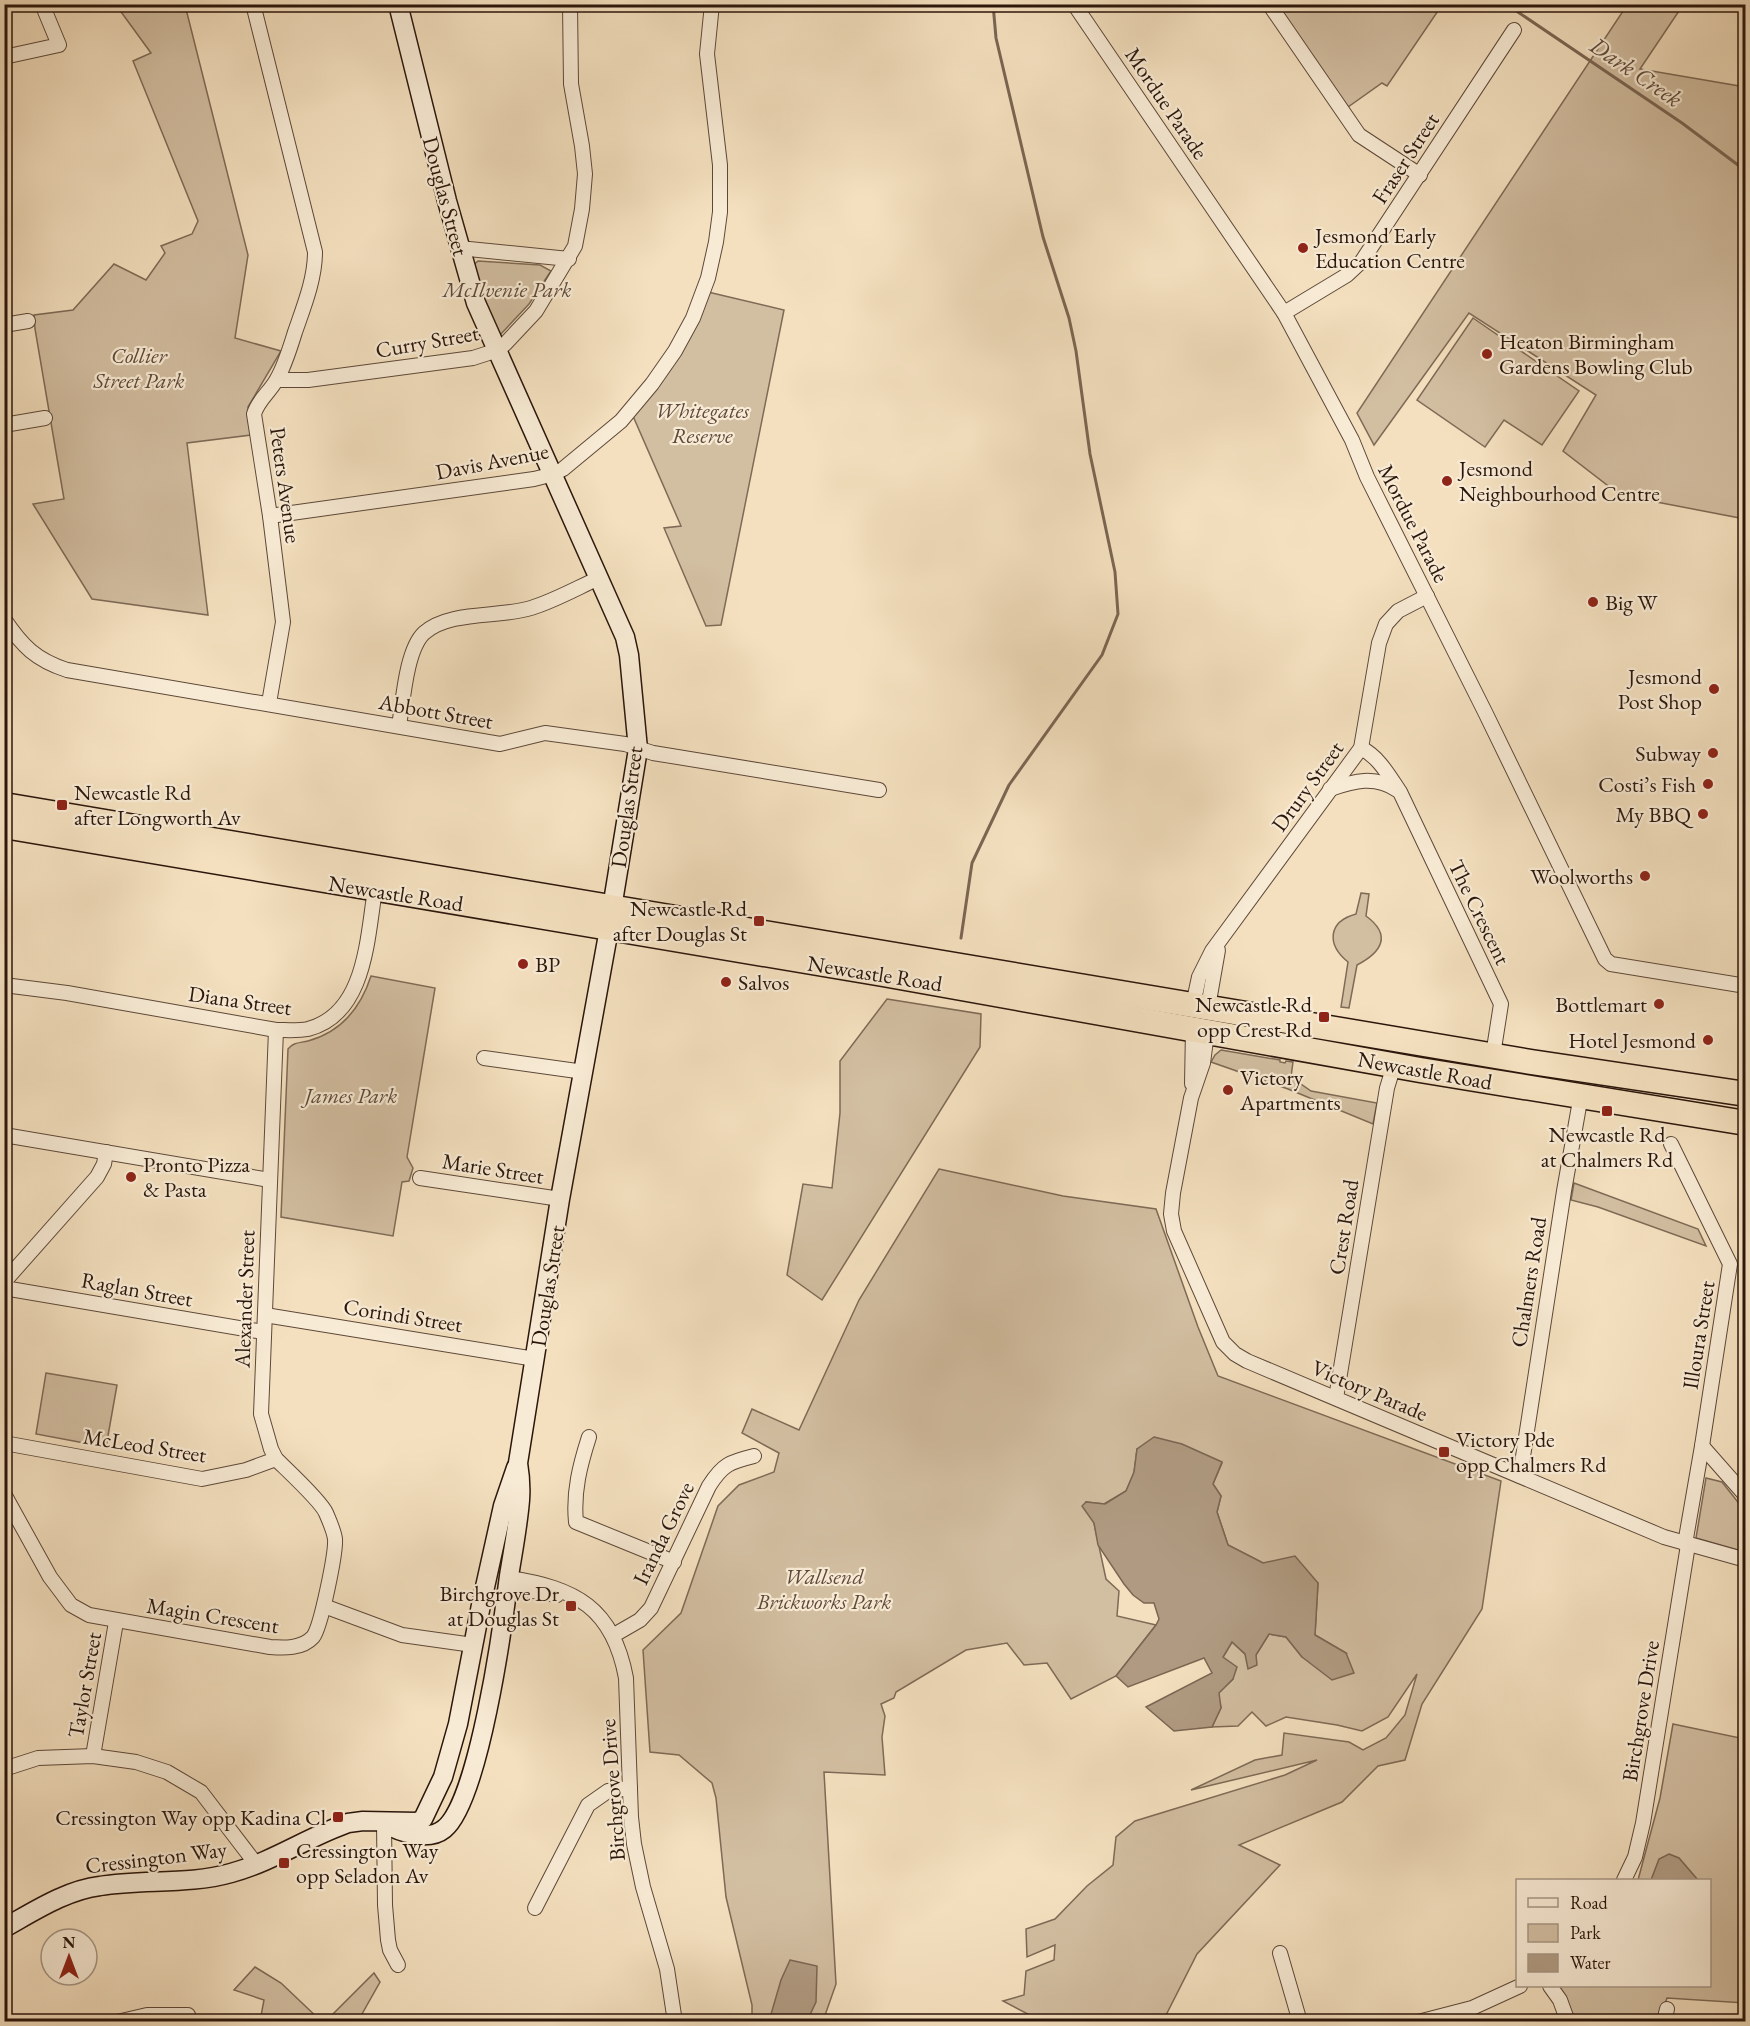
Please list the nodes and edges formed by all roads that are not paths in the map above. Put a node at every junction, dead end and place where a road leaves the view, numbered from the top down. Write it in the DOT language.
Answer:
graph roads {
  1 [pos="42,4"];
  2 [pos="253,4"];
  3 [pos="398,4"];
  4 [pos="570,4"];
  5 [pos="712,4"];
  6 [pos="1074,4"];
  7 [pos="1269,4"];
  8 [pos="1514,30"];
  9 [pos="4,57"];
  10 [pos="1420,174"];
  11 [pos="459,248"];
  12 [pos="569,259"];
  13 [pos="1284,313"];
  14 [pos="28,321"];
  15 [pos="4,325"];
  16 [pos="498,350"];
  17 [pos="277,380"];
  18 [pos="45,418"];
  19 [pos="4,425"];
  20 [pos="554,474"];
  21 [pos="270,516"];
  22 [pos="599,578"];
  23 [pos="1427,596"];
  24 [pos="4,619"];
  25 [pos="269,703"];
  26 [pos="399,726"];
  27 [pos="1361,748"];
  28 [pos="638,749"];
  29 [pos="1330,789"];
  30 [pos="879,790"];
  31 [pos="1400,792"];
  32 [pos="4,805"];
  33 [pos="4,826"];
  34 [pos="375,890"];
  35 [pos="610,919"];
  36 [pos="4,985"];
  37 [pos="1746,986"];
  38 [pos="1201,1006"];
  39 [pos="276,1030"];
  40 [pos="1200,1030"];
  41 [pos="1493,1055"];
  42 [pos="484,1058"];
  43 [pos="1394,1065"];
  44 [pos="584,1072"];
  45 [pos="1746,1094"];
  46 [pos="1581,1095"];
  47 [pos="1745,1119"];
  48 [pos="4,1135"];
  49 [pos="1671,1144"];
  50 [pos="106,1152"];
  51 [pos="420,1178"];
  52 [pos="270,1180"];
  53 [pos="560,1199"];
  54 [pos="4,1282"];
  55 [pos="4,1288"];
  56 [pos="265,1315"];
  57 [pos="263,1332"];
  58 [pos="535,1359"];
  59 [pos="1336,1398"];
  60 [pos="590,1437"];
  61 [pos="4,1443"];
  62 [pos="1702,1446"];
  63 [pos="754,1456"];
  64 [pos="276,1459"];
  65 [pos="518,1463"];
  66 [pos="1520,1476"];
  67 [pos="4,1494"];
  68 [pos="1746,1496"];
  69 [pos="503,1506"];
  70 [pos="1687,1545"];
  71 [pos="1746,1560"];
  72 [pos="674,1562"];
  73 [pos="507,1582"];
  74 [pos="324,1606"];
  75 [pos="116,1622"];
  76 [pos="614,1635"];
  77 [pos="473,1645"];
  78 [pos="458,1724"];
  79 [pos="93,1756"];
  80 [pos="4,1769"];
  81 [pos="630,1788"];
  82 [pos="384,1823"];
  83 [pos="256,1864"];
  84 [pos="1625,1879"];
  85 [pos="535,1908"];
  86 [pos="4,1928"];
  87 [pos="1280,1953"];
  88 [pos="398,1965"];
  89 [pos="1518,1987"];
  90 [pos="1551,1987"];
  91 [pos="188,2015"];
  92 [pos="1423,2021"];
  93 [pos="117,2022"];
  94 [pos="675,2022"];
  95 [pos="1300,2022"];
  96 [pos="1568,2022"];
  1 -- 9 [label="street"];
  2 -- 17 [label="street, Peters Avenue"];
  3 -- 11 [label="street, Douglas Street"];
  4 -- 12 [label="street, Curry Street"];
  5 -- 20 [label="street, Davis Avenue"];
  6 -- 13 [label="street, Mordue Parade"];
  7 -- 10 [label="street"];
  8 -- 10 [label="street, Fraser Street"];
  10 -- 13 [label="street, Fraser Street"];
  11 -- 12 [label="street"];
  11 -- 16 [label="street, Douglas Street"];
  12 -- 16 [label="street, Curry Street"];
  13 -- 23 [label="street, Mordue Parade"];
  14 -- 15 [label="street"];
  16 -- 17 [label="street, Curry Street"];
  16 -- 20 [label="street, Douglas Street"];
  17 -- 21 [label="street, Peters Avenue"];
  18 -- 19 [label="street"];
  20 -- 21 [label="street, Davis Avenue"];
  20 -- 22 [label="street, Douglas Street"];
  21 -- 25 [label="street, Peters Avenue"];
  22 -- 26 [label="street"];
  22 -- 28 [label="street, Douglas Street"];
  23 -- 27 [label="street, Drury Street"];
  23 -- 37 [label="street, Mordue Parade"];
  24 -- 25 [label="street, Abbott Street"];
  25 -- 26 [label="street, Abbott Street"];
  26 -- 28 [label="street, Abbott Street"];
  27 -- 29 [label="street, Drury Street"];
  27 -- 31 [label="street, The Crescent"];
  28 -- 30 [label="street, Abbott Street"];
  28 -- 35 [label="street, Douglas Street"];
  29 -- 31 [label="street"];
  29 -- 38 [label="street, Drury Street"];
  31 -- 41 [label="street, The Crescent"];
  32 -- 35 [label="highway, Newcastle Road"];
  33 -- 34 [label="highway, Newcastle Road"];
  34 -- 35 [label="highway, Newcastle Road"];
  34 -- 39 [label="street, Diana Street"];
  35 -- 38 [label="highway, Newcastle Road"];
  35 -- 40 [label="highway, Newcastle Road"];
  35 -- 44 [label="street, Douglas Street"];
  36 -- 39 [label="street, Diana Street"];
  38 -- 40 [label="highway"];
  38 -- 41 [label="highway, Newcastle Road"];
  39 -- 52 [label="street, Alexander Street"];
  40 -- 43 [label="highway, Newcastle Road"];
  40 -- 59 [label="street, Victory Parade"];
  41 -- 45 [label="highway, Newcastle Road"];
  42 -- 44 [label="street"];
  43 -- 46 [label="highway, Newcastle Road"];
  43 -- 59 [label="street, Crest Road"];
  44 -- 53 [label="street, Douglas Street"];
  46 -- 47 [label="highway, Newcastle Road"];
  46 -- 66 [label="street, Chalmers Road"];
  48 -- 50 [label="street"];
  49 -- 62 [label="street, Illoura Street"];
  50 -- 52 [label="street"];
  50 -- 54 [label="street"];
  51 -- 53 [label="street, Marie Street"];
  52 -- 56 [label="street, Alexander Street"];
  53 -- 58 [label="street, Douglas Street"];
  55 -- 57 [label="street, Raglan Street"];
  56 -- 57 [label="street, Alexander Street"];
  56 -- 58 [label="street, Corindi Street"];
  57 -- 64 [label="street, Alexander Street"];
  58 -- 65 [label="street, Douglas Street"];
  59 -- 66 [label="street, Victory Parade"];
  60 -- 72 [label="street"];
  61 -- 64 [label="street, McLeod Street"];
  62 -- 68 [label="street"];
  62 -- 70 [label="street, Illoura Street"];
  63 -- 72 [label="street, Iranda Grove"];
  64 -- 74 [label="street, Magin Crescent"];
  65 -- 69 [label="street, Douglas Street"];
  65 -- 73 [label="street, Douglas Street"];
  66 -- 70 [label="street, Victory Parade"];
  67 -- 75 [label="street, Magin Crescent"];
  69 -- 73 [label="street"];
  69 -- 77 [label="street, Douglas Street"];
  70 -- 71 [label="street, Victory Parade"];
  70 -- 84 [label="street, Birchgrove Drive"];
  72 -- 76 [label="street, Iranda Grove"];
  73 -- 76 [label="street, Birchgrove Drive"];
  73 -- 78 [label="street"];
  73 -- 82 [label="street, Douglas Street"];
  74 -- 75 [label="street, Magin Crescent"];
  74 -- 77 [label="street"];
  75 -- 79 [label="street, Taylor Street"];
  76 -- 81 [label="street, Birchgrove Drive"];
  77 -- 78 [label="street, Douglas Street"];
  78 -- 82 [label="street, Douglas Street"];
  79 -- 80 [label="street"];
  79 -- 83 [label="street"];
  81 -- 85 [label="street"];
  81 -- 94 [label="street, Birchgrove Drive"];
  82 -- 83 [label="street, Cressington Way"];
  82 -- 88 [label="street"];
  83 -- 86 [label="street, Cressington Way"];
  87 -- 95 [label="street"];
  89 -- 92 [label="street"];
  90 -- 96 [label="street"];
  91 -- 93 [label="street"];
}
